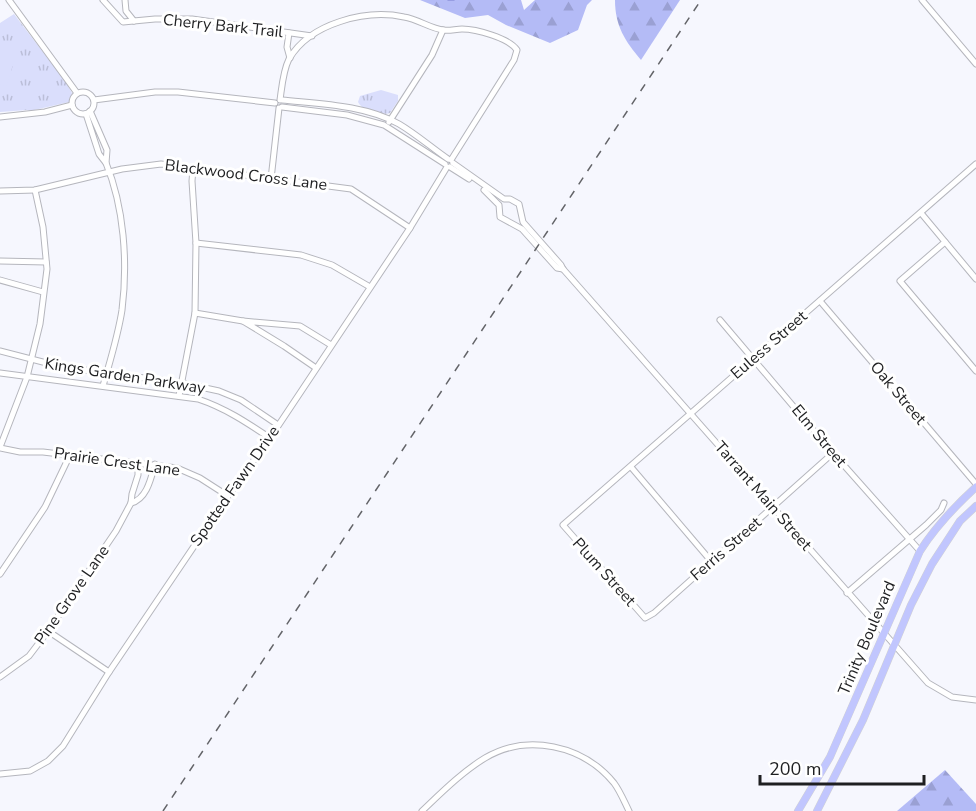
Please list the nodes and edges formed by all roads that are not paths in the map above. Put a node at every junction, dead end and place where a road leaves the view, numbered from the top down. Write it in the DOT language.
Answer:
graph roads {
  1 [pos="104,0"];
  2 [pos="125,0"];
  3 [pos="921,0"];
  4 [pos="11,2"];
  5 [pos="134,21"];
  6 [pos="443,30"];
  7 [pos="289,33"];
  8 [pos="312,36"];
  9 [pos="290,58"];
  10 [pos="976,64"];
  11 [pos="77,93"];
  12 [pos="94,100"];
  13 [pos="279,104"];
  14 [pos="72,105"];
  15 [pos="88,113"];
  16 [pos="0,117"];
  17 [pos="390,120"];
  18 [pos="387,127"];
  19 [pos="449,163"];
  20 [pos="976,164"];
  21 [pos="193,169"];
  22 [pos="110,171"];
  23 [pos="271,179"];
  24 [pos="36,190"];
  25 [pos="0,191"];
  26 [pos="504,199"];
  27 [pos="499,205"];
  28 [pos="921,213"];
  29 [pos="410,228"];
  30 [pos="945,242"];
  31 [pos="196,243"];
  32 [pos="539,244"];
  33 [pos="0,261"];
  34 [pos="46,262"];
  35 [pos="976,279"];
  36 [pos="0,280"];
  37 [pos="370,287"];
  38 [pos="43,292"];
  39 [pos="820,301"];
  40 [pos="195,313"];
  41 [pos="720,320"];
  42 [pos="243,321"];
  43 [pos="331,345"];
  44 [pos="0,351"];
  45 [pos="753,358"];
  46 [pos="32,361"];
  47 [pos="316,368"];
  48 [pos="976,371"];
  49 [pos="107,373"];
  50 [pos="0,374"];
  51 [pos="27,377"];
  52 [pos="182,383"];
  53 [pos="103,386"];
  54 [pos="179,396"];
  55 [pos="691,414"];
  56 [pos="278,425"];
  57 [pos="270,438"];
  58 [pos="0,447"];
  59 [pos="833,453"];
  60 [pos="70,455"];
  61 [pos="138,463"];
  62 [pos="155,465"];
  63 [pos="631,467"];
  64 [pos="976,486"];
  65 [pos="228,496"];
  66 [pos="131,503"];
  67 [pos="944,503"];
  68 [pos="976,506"];
  69 [pos="773,508"];
  70 [pos="563,525"];
  71 [pos="908,539"];
  72 [pos="920,551"];
  73 [pos="711,561"];
  74 [pos="0,574"];
  75 [pos="847,593"];
  76 [pos="645,618"];
  77 [pos="48,632"];
  78 [pos="884,634"];
  79 [pos="894,646"];
  80 [pos="109,672"];
  81 [pos="0,677"];
  82 [pos="976,700"];
  83 [pos="0,774"];
  84 [pos="422,811"];
  85 [pos="628,811"];
  86 [pos="798,811"];
  87 [pos="817,811"];
  1 -- 5 [label="street"];
  2 -- 5 [label="street"];
  3 -- 10 [label="street"];
  4 -- 11 [label="street"];
  5 -- 7 [label="street, Cherry Bark Trail"];
  6 -- 8 [label="street"];
  6 -- 17 [label="street"];
  6 -- 19 [label="street, Spotted Fawn Drive"];
  7 -- 8 [label="street, Cherry Bark Trail"];
  7 -- 9 [label="street"];
  8 -- 9 [label="street"];
  9 -- 13 [label="street"];
  11 -- 12 [label="street"];
  11 -- 14 [label="street"];
  12 -- 13 [label="street"];
  12 -- 15 [label="street"];
  13 -- 17 [label="street"];
  13 -- 18 [label="street"];
  13 -- 23 [label="street"];
  14 -- 15 [label="street"];
  14 -- 16 [label="street"];
  15 -- 22 [label="street"];
  17 -- 18 [label="street"];
  17 -- 19 [label="street"];
  18 -- 19 [label="street"];
  19 -- 26 [label="street"];
  19 -- 27 [label="street"];
  19 -- 29 [label="street, Spotted Fawn Drive"];
  20 -- 28 [label="street, Euless Street"];
  21 -- 22 [label="street, Blackwood Cross Lane"];
  21 -- 23 [label="street, Blackwood Cross Lane"];
  21 -- 31 [label="street"];
  22 -- 24 [label="street, Blackwood Cross Lane"];
  22 -- 49 [label="street"];
  23 -- 29 [label="street, Blackwood Cross Lane"];
  24 -- 25 [label="street, Blackwood Cross Lane"];
  24 -- 34 [label="street"];
  26 -- 27 [label="street"];
  26 -- 32 [label="street"];
  27 -- 32 [label="street"];
  28 -- 30 [label="street"];
  28 -- 39 [label="street, Euless Street"];
  29 -- 37 [label="street, Spotted Fawn Drive"];
  30 -- 35 [label="street"];
  30 -- 48 [label="street"];
  31 -- 37 [label="street"];
  31 -- 40 [label="street"];
  32 -- 55 [label="street, Tarrant Main Street"];
  33 -- 34 [label="street"];
  34 -- 38 [label="street"];
  36 -- 38 [label="street"];
  37 -- 43 [label="street, Spotted Fawn Drive"];
  38 -- 46 [label="street"];
  39 -- 45 [label="street, Euless Street"];
  39 -- 64 [label="street, Oak Street"];
  40 -- 42 [label="street"];
  40 -- 52 [label="street"];
  41 -- 45 [label="street, Elm Street"];
  42 -- 43 [label="street"];
  42 -- 47 [label="street"];
  43 -- 47 [label="street, Spotted Fawn Drive"];
  44 -- 46 [label="street, Kings Garden Parkway"];
  45 -- 55 [label="street, Euless Street"];
  45 -- 59 [label="street, Elm Street"];
  46 -- 49 [label="street, Kings Garden Parkway"];
  46 -- 51 [label="street"];
  47 -- 56 [label="street, Spotted Fawn Drive"];
  49 -- 52 [label="street, Kings Garden Parkway"];
  49 -- 53 [label="street"];
  50 -- 51 [label="street, Kings Garden Parkway"];
  51 -- 53 [label="street, Kings Garden Parkway"];
  51 -- 58 [label="street"];
  52 -- 54 [label="street"];
  52 -- 56 [label="street, Kings Garden Parkway"];
  53 -- 54 [label="street, Kings Garden Parkway"];
  54 -- 57 [label="street, Kings Garden Parkway"];
  55 -- 63 [label="street, Euless Street"];
  55 -- 69 [label="street, Tarrant Main Street"];
  56 -- 57 [label="street, Spotted Fawn Drive"];
  57 -- 65 [label="street, Spotted Fawn Drive"];
  58 -- 60 [label="street, Prairie Crest Lane"];
  59 -- 69 [label="street, Ferris Street"];
  59 -- 71 [label="street, Elm Street"];
  60 -- 61 [label="street, Prairie Crest Lane"];
  60 -- 74 [label="street"];
  61 -- 62 [label="street, Prairie Crest Lane"];
  61 -- 66 [label="street, Pine Grove Lane"];
  62 -- 65 [label="street, Prairie Crest Lane"];
  62 -- 66 [label="street, Pine Grove Lane"];
  63 -- 70 [label="street, Euless Street"];
  63 -- 73 [label="street"];
  64 -- 72 [label="main road, Trinity Boulevard"];
  65 -- 80 [label="street, Spotted Fawn Drive"];
  66 -- 77 [label="street, Pine Grove Lane"];
  67 -- 71 [label="street"];
  68 -- 79 [label="main road, Trinity Boulevard"];
  69 -- 73 [label="street, Ferris Street"];
  69 -- 75 [label="street, Tarrant Main Street"];
  70 -- 76 [label="street, Plum Street"];
  71 -- 72 [label="street, Elm Street"];
  71 -- 75 [label="street"];
  72 -- 78 [label="main road, Trinity Boulevard"];
  73 -- 76 [label="street, Ferris Street"];
  75 -- 78 [label="street, Tarrant Main Street"];
  77 -- 80 [label="street"];
  77 -- 81 [label="street, Pine Grove Lane"];
  78 -- 79 [label="street, Tarrant Main Street"];
  78 -- 86 [label="main road, Trinity Boulevard"];
  79 -- 82 [label="street, Tarrant Main Street"];
  79 -- 87 [label="main road, Trinity Boulevard"];
  80 -- 83 [label="street, Spotted Fawn Drive"];
  84 -- 85 [label="street"];
}
